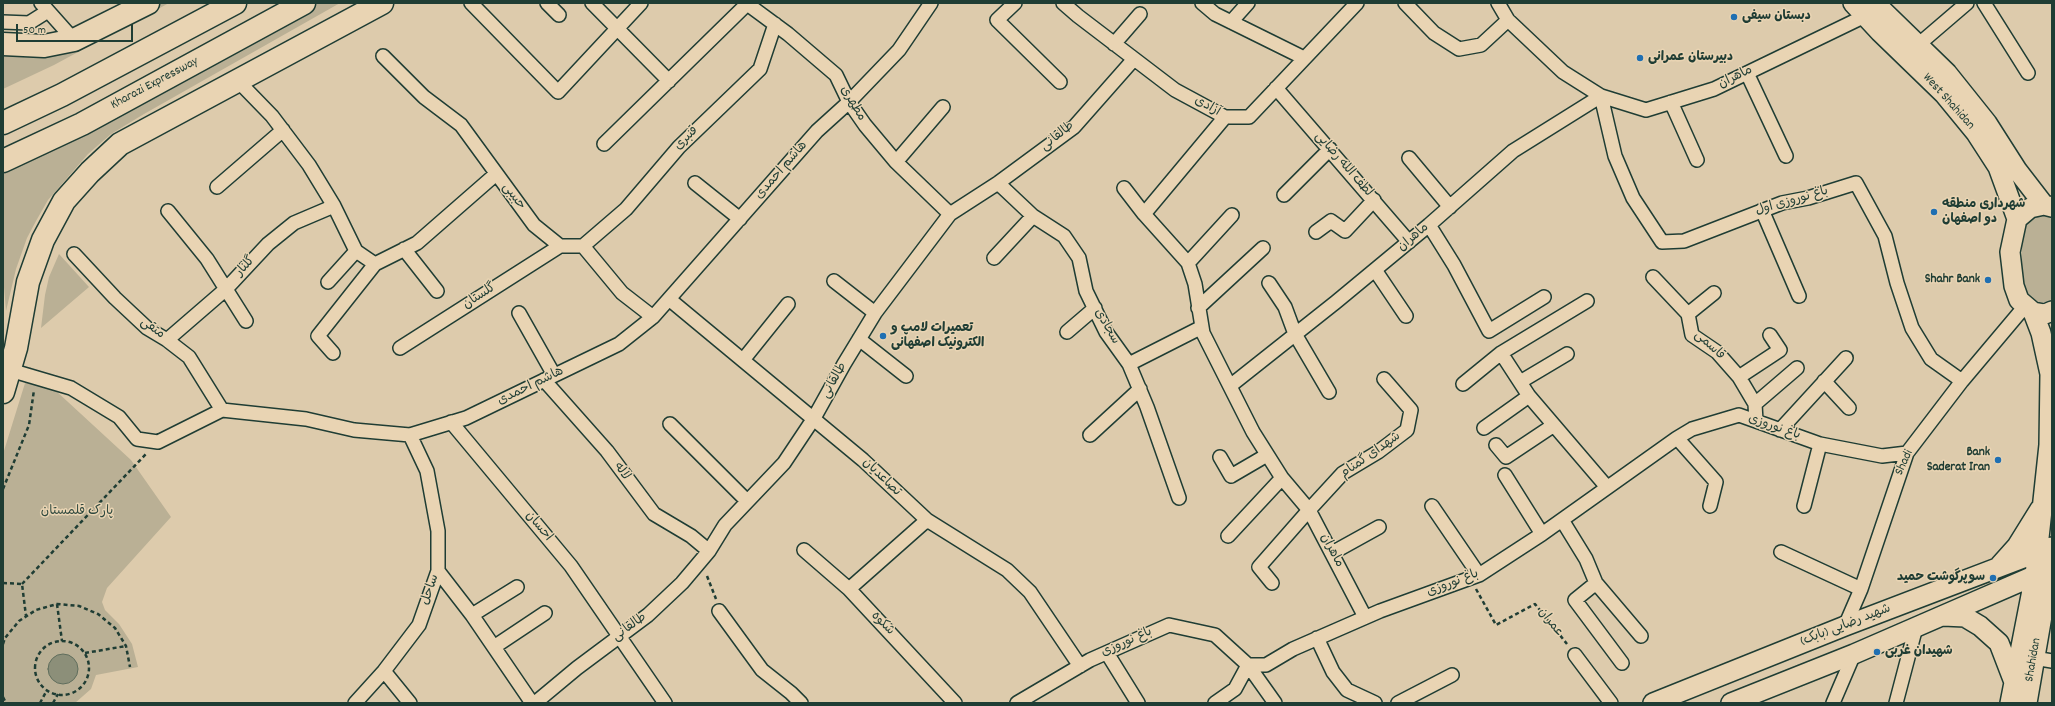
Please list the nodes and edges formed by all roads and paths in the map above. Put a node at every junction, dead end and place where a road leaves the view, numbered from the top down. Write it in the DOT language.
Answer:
graph roads {
  1 [pos="148,3"];
  2 [pos="235,3"];
  3 [pos="304,3"];
  4 [pos="382,3"];
  5 [pos="471,3"];
  6 [pos="547,3"];
  7 [pos="592,3"];
  8 [pos="641,3"];
  9 [pos="747,3"];
  10 [pos="1015,3"];
  11 [pos="1063,3"];
  12 [pos="1202,3"];
  13 [pos="1248,3"];
  14 [pos="1357,3"];
  15 [pos="1405,3"];
  16 [pos="1498,3"];
  17 [pos="1967,3"];
  18 [pos="1984,3"];
  19 [pos="929,4"];
  20 [pos="44,7"];
  21 [pos="1864,7"];
  22 [pos="1140,14"];
  23 [pos="559,15"];
  24 [pos="1508,20"];
  25 [pos="3,22"];
  26 [pos="1231,22"];
  27 [pos="775,24"];
  28 [pos="617,29"];
  29 [pos="74,40"];
  30 [pos="3,44"];
  31 [pos="1114,44"];
  32 [pos="1918,45"];
  33 [pos="383,56"];
  34 [pos="1304,58"];
  35 [pos="1134,59"];
  36 [pos="1747,73"];
  37 [pos="2028,73"];
  38 [pos="238,81"];
  39 [pos="669,81"];
  40 [pos="1060,82"];
  41 [pos="1276,88"];
  42 [pos="1601,96"];
  43 [pos="848,102"];
  44 [pos="1671,102"];
  45 [pos="943,107"];
  46 [pos="1225,117"];
  47 [pos="3,123"];
  48 [pos="283,130"];
  49 [pos="604,144"];
  50 [pos="1330,149"];
  51 [pos="1786,156"];
  52 [pos="1408,158"];
  53 [pos="1697,160"];
  54 [pos="3,161"];
  55 [pos="896,162"];
  56 [pos="496,174"];
  57 [pos="694,183"];
  58 [pos="998,183"];
  59 [pos="217,187"];
  60 [pos="1124,188"];
  61 [pos="1284,195"];
  62 [pos="1374,200"];
  63 [pos="334,206"];
  64 [pos="2048,206"];
  65 [pos="1450,207"];
  66 [pos="1762,210"];
  67 [pos="168,211"];
  68 [pos="950,214"];
  69 [pos="1144,214"];
  70 [pos="1232,215"];
  71 [pos="1033,216"];
  72 [pos="740,219"];
  73 [pos="2017,219"];
  74 [pos="1429,225"];
  75 [pos="1316,232"];
  76 [pos="1409,242"];
  77 [pos="560,246"];
  78 [pos="584,246"];
  79 [pos="1262,248"];
  80 [pos="404,249"];
  81 [pos="356,251"];
  82 [pos="74,254"];
  83 [pos="994,258"];
  84 [pos="1188,263"];
  85 [pos="375,264"];
  86 [pos="1375,270"];
  87 [pos="1653,276"];
  88 [pos="834,281"];
  89 [pos="328,282"];
  90 [pos="1269,283"];
  91 [pos="226,290"];
  92 [pos="437,291"];
  93 [pos="1714,293"];
  94 [pos="1799,296"];
  95 [pos="1544,297"];
  96 [pos="669,299"];
  97 [pos="1587,301"];
  98 [pos="788,304"];
  99 [pos="1095,308"];
  100 [pos="1198,308"];
  101 [pos="2030,309"];
  102 [pos="2052,311"];
  103 [pos="519,313"];
  104 [pos="875,314"];
  105 [pos="1688,314"];
  106 [pos="1406,316"];
  107 [pos="653,317"];
  108 [pos="246,321"];
  109 [pos="1202,327"];
  110 [pos="1066,332"];
  111 [pos="1295,334"];
  112 [pos="1770,335"];
  113 [pos="859,339"];
  114 [pos="167,340"];
  115 [pos="400,348"];
  116 [pos="333,353"];
  117 [pos="1501,353"];
  118 [pos="1567,354"];
  119 [pos="1846,358"];
  120 [pos="743,360"];
  121 [pos="1129,364"];
  122 [pos="1797,368"];
  123 [pos="10,370"];
  124 [pos="906,376"];
  125 [pos="1740,377"];
  126 [pos="36,378"];
  127 [pos="549,378"];
  128 [pos="1384,379"];
  129 [pos="1824,381"];
  130 [pos="1520,382"];
  131 [pos="1962,382"];
  132 [pos="1463,384"];
  133 [pos="1230,386"];
  134 [pos="1140,388"];
  135 [pos="3,392"];
  136 [pos="1330,392"];
  137 [pos="1529,396"];
  138 [pos="1755,404"];
  139 [pos="1849,408"];
  140 [pos="222,410"];
  141 [pos="814,418"];
  142 [pos="1756,421"];
  143 [pos="451,422"];
  144 [pos="670,424"];
  145 [pos="1554,425"];
  146 [pos="1484,428"];
  147 [pos="1780,430"];
  148 [pos="410,435"];
  149 [pos="1090,435"];
  150 [pos="1677,438"];
  151 [pos="158,442"];
  152 [pos="1820,444"];
  153 [pos="1496,445"];
  154 [pos="1907,453"];
  155 [pos="1267,455"];
  156 [pos="1220,457"];
  157 [pos="1505,475"];
  158 [pos="1282,478"];
  159 [pos="1606,486"];
  160 [pos="3,489"];
  161 [pos="1179,498"];
  162 [pos="748,501"];
  163 [pos="2043,505"];
  164 [pos="1432,506"];
  165 [pos="1710,506"];
  166 [pos="1804,506"];
  167 [pos="1309,510"];
  168 [pos="927,520"];
  169 [pos="1562,520"];
  170 [pos="1379,527"];
  171 [pos="1542,534"];
  172 [pos="1228,536"];
  173 [pos="804,550"];
  174 [pos="709,551"];
  175 [pos="1781,552"];
  176 [pos="1332,553"];
  177 [pos="700,562"];
  178 [pos="2048,562"];
  179 [pos="1996,568"];
  180 [pos="438,571"];
  181 [pos="1479,575"];
  182 [pos="3,583"];
  183 [pos="1272,583"];
  184 [pos="1596,583"];
  185 [pos="22,584"];
  186 [pos="517,588"];
  187 [pos="849,588"];
  188 [pos="1861,589"];
  189 [pos="57,604"];
  190 [pos="719,611"];
  191 [pos="545,612"];
  192 [pos="472,615"];
  193 [pos="26,616"];
  194 [pos="1941,616"];
  195 [pos="1365,617"];
  196 [pos="1845,626"];
  197 [pos="1916,627"];
  198 [pos="618,636"];
  199 [pos="1641,636"];
  200 [pos="1317,638"];
  201 [pos="62,640"];
  202 [pos="3,644"];
  203 [pos="126,646"];
  204 [pos="494,647"];
  205 [pos="1107,652"];
  206 [pos="85,653"];
  207 [pos="1854,654"];
  208 [pos="1575,655"];
  209 [pos="2043,660"];
  210 [pos="1622,663"];
  211 [pos="1248,665"];
  212 [pos="1080,666"];
  213 [pos="130,667"];
  214 [pos="384,671"];
  215 [pos="1452,675"];
  216 [pos="2014,682"];
  217 [pos="47,690"];
  218 [pos="58,694"];
  219 [pos="3,697"];
  220 [pos="1022,702"];
  221 [pos="6,703"];
  222 [pos="40,703"];
  223 [pos="53,703"];
  224 [pos="355,703"];
  225 [pos="410,703"];
  226 [pos="534,703"];
  227 [pos="665,703"];
  228 [pos="800,703"];
  229 [pos="956,703"];
  230 [pos="1138,703"];
  231 [pos="1215,703"];
  232 [pos="1275,703"];
  233 [pos="1375,703"];
  234 [pos="1398,703"];
  235 [pos="1611,703"];
  236 [pos="1653,703"];
  237 [pos="1731,703"];
  238 [pos="1833,703"];
  239 [pos="1896,703"];
  240 [pos="2010,703"];
  241 [pos="2027,703"];
  1 -- 29 [label="highway"];
  2 -- 47 [label="highway"];
  3 -- 54 [label="highway, Kharazi Expressway"];
  4 -- 38 [label="highway"];
  5 -- 28 [label="street"];
  6 -- 23 [label="street"];
  7 -- 28 [label="street"];
  8 -- 28 [label="street"];
  9 -- 27 [label="street, مطهری"];
  9 -- 39 [label="street"];
  10 -- 40 [label="street"];
  11 -- 31 [label="street, آزادی"];
  12 -- 26 [label="street"];
  13 -- 26 [label="street"];
  14 -- 34 [label="street, آزادی"];
  15 -- 24 [label="street"];
  16 -- 24 [label="street"];
  17 -- 32 [label="street"];
  18 -- 37 [label="street"];
  19 -- 43 [label="street, هاشم احمدی"];
  20 -- 25 [label="street"];
  20 -- 29 [label="street"];
  21 -- 32 [label="main road, West Shahidan"];
  21 -- 36 [label="street, ماهران"];
  21 -- 73 [label="main road, West Shahidan"];
  22 -- 31 [label="street"];
  24 -- 42 [label="street, ماهران"];
  26 -- 34 [label="street"];
  27 -- 43 [label="street, مطهری"];
  27 -- 78 [label="street, قنبری"];
  28 -- 39 [label="street"];
  29 -- 30 [label="highway"];
  31 -- 35 [label="street, آزادی"];
  32 -- 64 [label="main road, West Shahidan"];
  33 -- 56 [label="street, حبیبی"];
  34 -- 41 [label="street, آزادی"];
  35 -- 46 [label="street, آزادی"];
  35 -- 58 [label="street, طالقانی"];
  36 -- 44 [label="street, ماهران"];
  36 -- 51 [label="street"];
  38 -- 48 [label="street"];
  38 -- 123 [label="highway"];
  39 -- 49 [label="street"];
  41 -- 46 [label="street, آزادی"];
  41 -- 50 [label="street, لطف الله رضایی"];
  42 -- 44 [label="street, ماهران"];
  42 -- 65 [label="street, ماهران"];
  42 -- 66 [label="street, باغ نوروزی اول"];
  43 -- 55 [label="street, مطهری"];
  43 -- 72 [label="street, هاشم احمدی"];
  44 -- 53 [label="street"];
  45 -- 55 [label="street"];
  46 -- 69 [label="street"];
  48 -- 59 [label="street"];
  48 -- 63 [label="street"];
  50 -- 61 [label="street"];
  50 -- 62 [label="street, لطف الله رضایی"];
  52 -- 65 [label="street"];
  55 -- 68 [label="street, مطهری"];
  56 -- 77 [label="street, حبیبی"];
  56 -- 80 [label="street"];
  57 -- 72 [label="street"];
  58 -- 68 [label="street, طالقانی"];
  58 -- 71 [label="street, سجادی"];
  60 -- 69 [label="street, ماهران"];
  62 -- 75 [label="street"];
  62 -- 76 [label="street, لطف الله رضایی"];
  63 -- 81 [label="street"];
  63 -- 91 [label="street, گلنار"];
  64 -- 73 [label="main road"];
  65 -- 74 [label="street, ماهران"];
  66 -- 94 [label="street"];
  66 -- 131 [label="street, باغ نوروزی اول"];
  67 -- 91 [label="street"];
  68 -- 104 [label="street, طالقانی"];
  69 -- 84 [label="street, ماهران"];
  70 -- 84 [label="street"];
  71 -- 83 [label="street"];
  71 -- 99 [label="street, سجادی"];
  72 -- 96 [label="street, هاشم احمدی"];
  73 -- 101 [label="main road, Shahidan"];
  74 -- 76 [label="street, ماهران"];
  74 -- 95 [label="street"];
  76 -- 86 [label="street, ماهران"];
  77 -- 78 [label="street"];
  77 -- 115 [label="street, گلستان"];
  78 -- 107 [label="street"];
  79 -- 100 [label="street"];
  80 -- 85 [label="street"];
  80 -- 92 [label="street"];
  81 -- 85 [label="street"];
  81 -- 89 [label="street"];
  82 -- 114 [label="street, متقی"];
  84 -- 100 [label="street, ماهران"];
  85 -- 116 [label="street"];
  86 -- 106 [label="street"];
  86 -- 111 [label="street, ماهران"];
  87 -- 105 [label="street"];
  88 -- 104 [label="street"];
  90 -- 111 [label="street"];
  91 -- 108 [label="street"];
  91 -- 114 [label="street, گلنار"];
  93 -- 105 [label="street"];
  96 -- 107 [label="street, هاشم احمدی"];
  96 -- 120 [label="street, تصاعدیان"];
  97 -- 117 [label="street"];
  98 -- 120 [label="street"];
  99 -- 110 [label="street"];
  99 -- 121 [label="street, سجادی"];
  100 -- 109 [label="street, ماهران"];
  101 -- 102 [label="main road"];
  101 -- 131 [label="street, Shadi"];
  101 -- 163 [label="main road, Shahidan"];
  103 -- 127 [label="street, لاله"];
  104 -- 113 [label="street, طالقانی"];
  105 -- 125 [label="street, قاسمی"];
  107 -- 127 [label="street, هاشم احمدی"];
  109 -- 121 [label="street"];
  109 -- 133 [label="street, ماهران"];
  111 -- 133 [label="street, ماهران"];
  111 -- 136 [label="street"];
  112 -- 125 [label="street"];
  113 -- 124 [label="street"];
  113 -- 141 [label="street, طالقانی"];
  114 -- 140 [label="street, متقی"];
  117 -- 130 [label="street"];
  117 -- 132 [label="street"];
  118 -- 130 [label="street"];
  119 -- 129 [label="street"];
  120 -- 141 [label="street, تصاعدیان"];
  121 -- 134 [label="street, سجادی"];
  122 -- 138 [label="street"];
  123 -- 126 [label="street"];
  123 -- 135 [label="highway"];
  125 -- 138 [label="street, قاسمی"];
  126 -- 151 [label="street"];
  126 -- 160 [label="path"];
  127 -- 143 [label="street, هاشم احمدی"];
  127 -- 174 [label="street, لاله"];
  128 -- 167 [label="street, شهدای گمنام"];
  129 -- 139 [label="street"];
  129 -- 147 [label="street"];
  130 -- 137 [label="street"];
  131 -- 154 [label="street, Shadi"];
  133 -- 155 [label="street, ماهران"];
  134 -- 149 [label="street"];
  134 -- 161 [label="street, سجادی"];
  137 -- 145 [label="street"];
  137 -- 146 [label="street"];
  138 -- 142 [label="street, قاسمی"];
  140 -- 148 [label="street, هاشم احمدی"];
  140 -- 151 [label="street"];
  141 -- 162 [label="street, طالقانی"];
  141 -- 168 [label="street, تصاعدیان"];
  142 -- 147 [label="street, باغ نوروزی"];
  142 -- 150 [label="street, باغ نوروزی"];
  143 -- 148 [label="street, هاشم احمدی"];
  143 -- 198 [label="street, احسان"];
  144 -- 162 [label="street"];
  145 -- 153 [label="street"];
  145 -- 159 [label="street"];
  147 -- 152 [label="street, باغ نوروزی"];
  148 -- 180 [label="street, ساحل"];
  150 -- 159 [label="street, باغ نوروزی"];
  150 -- 165 [label="street"];
  151 -- 185 [label="path"];
  152 -- 154 [label="street, باغ نوروزی"];
  152 -- 166 [label="street"];
  154 -- 188 [label="street, Shadi"];
  155 -- 156 [label="street"];
  155 -- 158 [label="street, ماهران"];
  157 -- 171 [label="street"];
  158 -- 167 [label="street, ماهران"];
  158 -- 172 [label="street"];
  159 -- 169 [label="street, باغ نوروزی"];
  162 -- 174 [label="street, طالقانی"];
  163 -- 178 [label="main road, Shahidan"];
  163 -- 179 [label="main road"];
  164 -- 181 [label="street"];
  167 -- 176 [label="street, ماهران"];
  167 -- 183 [label="street"];
  168 -- 187 [label="street"];
  168 -- 212 [label="street, تصاعدیان"];
  169 -- 171 [label="street, باغ نوروزی"];
  169 -- 184 [label="street"];
  170 -- 176 [label="street"];
  171 -- 181 [label="street, باغ نوروزی"];
  173 -- 187 [label="street, شکوه"];
  174 -- 177 [label="street, طالقانی"];
  175 -- 188 [label="street"];
  176 -- 195 [label="street, ماهران"];
  177 -- 190 [label="path"];
  177 -- 198 [label="street, طالقانی"];
  178 -- 179 [label="main road, شهید رضایی (بابک)"];
  178 -- 194 [label="main road, شهید رضایی (بابک)"];
  178 -- 209 [label="main road, Shahidan"];
  178 -- 216 [label="main road, Shahidan"];
  179 -- 196 [label="main road, شهید رضایی (بابک)"];
  180 -- 192 [label="street, طالقانی"];
  180 -- 214 [label="street, ساحل"];
  181 -- 195 [label="street, باغ نوروزی"];
  181 -- 208 [label="path, عمران"];
  182 -- 185 [label="path"];
  184 -- 199 [label="street"];
  184 -- 210 [label="street"];
  185 -- 193 [label="path"];
  186 -- 192 [label="street"];
  187 -- 229 [label="street, شکوه"];
  188 -- 196 [label="street, Shadi"];
  189 -- 193 [label="path"];
  189 -- 201 [label="path"];
  189 -- 203 [label="path"];
  190 -- 228 [label="street"];
  191 -- 204 [label="street"];
  192 -- 204 [label="street, طالقانی"];
  193 -- 202 [label="path"];
  194 -- 197 [label="main road, شهید رضایی (بابک)"];
  194 -- 216 [label="main road"];
  195 -- 200 [label="street, باغ نوروزی"];
  196 -- 236 [label="main road, شهید رضایی (بابک)"];
  197 -- 207 [label="main road, شهید رضایی (بابک)"];
  197 -- 239 [label="street"];
  198 -- 226 [label="street, طالقانی"];
  198 -- 227 [label="street, احسان"];
  200 -- 211 [label="street, باغ نوروزی"];
  200 -- 233 [label="street"];
  201 -- 206 [label="path"];
  201 -- 217 [label="path"];
  203 -- 206 [label="path"];
  203 -- 213 [label="path"];
  204 -- 226 [label="street, طالقانی"];
  205 -- 211 [label="street, باغ نوروزی"];
  205 -- 212 [label="street, باغ نوروزی"];
  205 -- 230 [label="street"];
  206 -- 218 [label="path"];
  207 -- 237 [label="main road, شهید رضایی (بابک)"];
  207 -- 238 [label="street"];
  208 -- 235 [label="street"];
  209 -- 241 [label="main road, Shahidan"];
  211 -- 231 [label="street"];
  211 -- 232 [label="street"];
  212 -- 220 [label="street, باغ نوروزی"];
  214 -- 224 [label="street, ساحل"];
  214 -- 225 [label="street"];
  215 -- 234 [label="street"];
  216 -- 240 [label="main road, Shahidan"];
  217 -- 218 [label="path"];
  217 -- 222 [label="path"];
  218 -- 223 [label="path"];
  219 -- 221 [label="path"];
}
